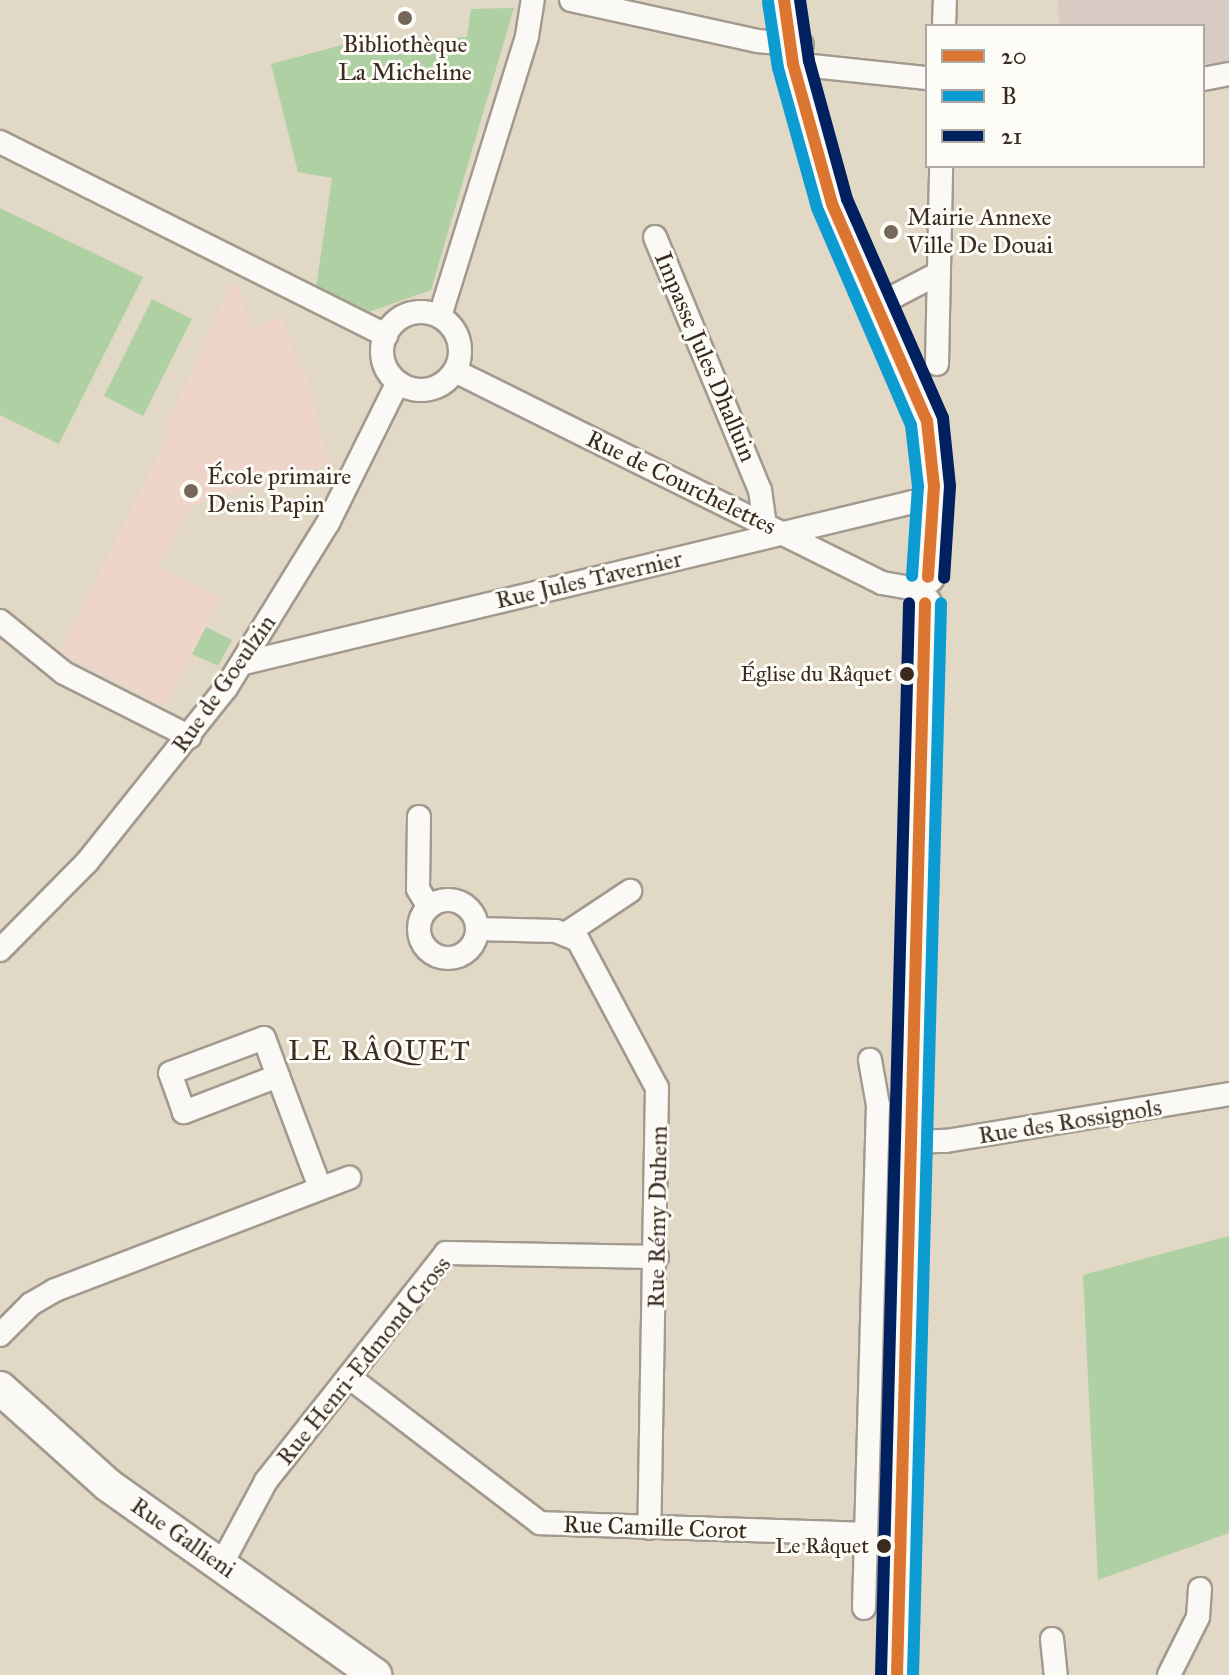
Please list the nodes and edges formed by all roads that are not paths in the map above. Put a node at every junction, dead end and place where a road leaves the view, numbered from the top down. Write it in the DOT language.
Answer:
graph roads {
  1 [pos="533,0"];
  2 [pos="571,0"];
  3 [pos="784,0"];
  4 [pos="801,0"];
  5 [pos="945,0"];
  6 [pos="944,24"];
  7 [pos="798,55"];
  8 [pos="1229,74"];
  9 [pos="925,78"];
  10 [pos="1205,79"];
  11 [pos="0,142"];
  12 [pos="941,168"];
  13 [pos="655,237"];
  14 [pos="939,273"];
  15 [pos="876,306"];
  16 [pos="440,316"];
  17 [pos="386,335"];
  18 [pos="937,364"];
  19 [pos="455,371"];
  20 [pos="398,382"];
  21 [pos="934,502"];
  22 [pos="765,524"];
  23 [pos="787,535"];
  24 [pos="921,589"];
  25 [pos="0,621"];
  26 [pos="244,663"];
  27 [pos="190,737"];
  28 [pos="419,817"];
  29 [pos="630,891"];
  30 [pos="429,907"];
  31 [pos="0,922"];
  32 [pos="27,925"];
  33 [pos="477,929"];
  34 [pos="567,933"];
  35 [pos="0,950"];
  36 [pos="870,1060"];
  37 [pos="278,1076"];
  38 [pos="1229,1094"];
  39 [pos="911,1142"];
  40 [pos="349,1178"];
  41 [pos="320,1188"];
  42 [pos="657,1257"];
  43 [pos="0,1335"];
  44 [pos="349,1377"];
  45 [pos="0,1388"];
  46 [pos="649,1528"];
  47 [pos="866,1534"];
  48 [pos="221,1565"];
  49 [pos="1200,1589"];
  50 [pos="864,1608"];
  51 [pos="1052,1639"];
  52 [pos="375,1675"];
  53 [pos="897,1675"];
  54 [pos="1056,1675"];
  55 [pos="1169,1675"];
  1 -- 16 [label="street"];
  2 -- 7 [label="street"];
  3 -- 7 [label="main road"];
  4 -- 7 [label="main road"];
  5 -- 6 [label="street"];
  7 -- 9 [label="street"];
  7 -- 15 [label="main road"];
  8 -- 10 [label="street"];
  11 -- 17 [label="street"];
  12 -- 14 [label="street"];
  13 -- 22 [label="street, Impasse Jules Dhalluin"];
  14 -- 15 [label="street"];
  14 -- 18 [label="street"];
  15 -- 21 [label="main road"];
  16 -- 17 [label="street"];
  16 -- 19 [label="street"];
  17 -- 20 [label="street"];
  19 -- 20 [label="street"];
  19 -- 22 [label="street, Rue de Courchelettes"];
  20 -- 26 [label="street, Rue de Goeulzin"];
  21 -- 23 [label="street, Rue Jules Tavernier"];
  21 -- 24 [label="main road"];
  22 -- 23 [label="street, Rue de Courchelettes"];
  23 -- 24 [label="street, Rue de Courchelettes"];
  23 -- 26 [label="street, Rue Jules Tavernier"];
  24 -- 39 [label="main road"];
  25 -- 27 [label="street"];
  26 -- 27 [label="street, Rue de Goeulzin"];
  27 -- 32 [label="street, Rue de Goeulzin"];
  28 -- 30 [label="street"];
  29 -- 34 [label="street"];
  30 -- 33 [label="street"];
  30 -- 33 [label="street"];
  31 -- 32 [label="street"];
  32 -- 35 [label="street, Rue de Goeulzin"];
  33 -- 34 [label="street"];
  34 -- 42 [label="street, Rue Rémy Duhem"];
  36 -- 47 [label="street"];
  37 -- 37 [label="street"];
  37 -- 41 [label="street"];
  38 -- 39 [label="street, Rue des Rossignols"];
  39 -- 53 [label="main road"];
  40 -- 41 [label="street"];
  41 -- 43 [label="street"];
  42 -- 44 [label="street, Rue Henri-Edmond Cross"];
  42 -- 46 [label="street, Rue Rémy Duhem"];
  44 -- 46 [label="street, Rue Camille Corot"];
  44 -- 48 [label="street, Rue Henri-Edmond Cross"];
  45 -- 48 [label="main road, Rue Gallieni"];
  46 -- 47 [label="street, Rue Camille Corot"];
  47 -- 50 [label="street"];
  48 -- 52 [label="main road, Rue Gallieni"];
  49 -- 55 [label="street"];
  51 -- 54 [label="street"];
}
